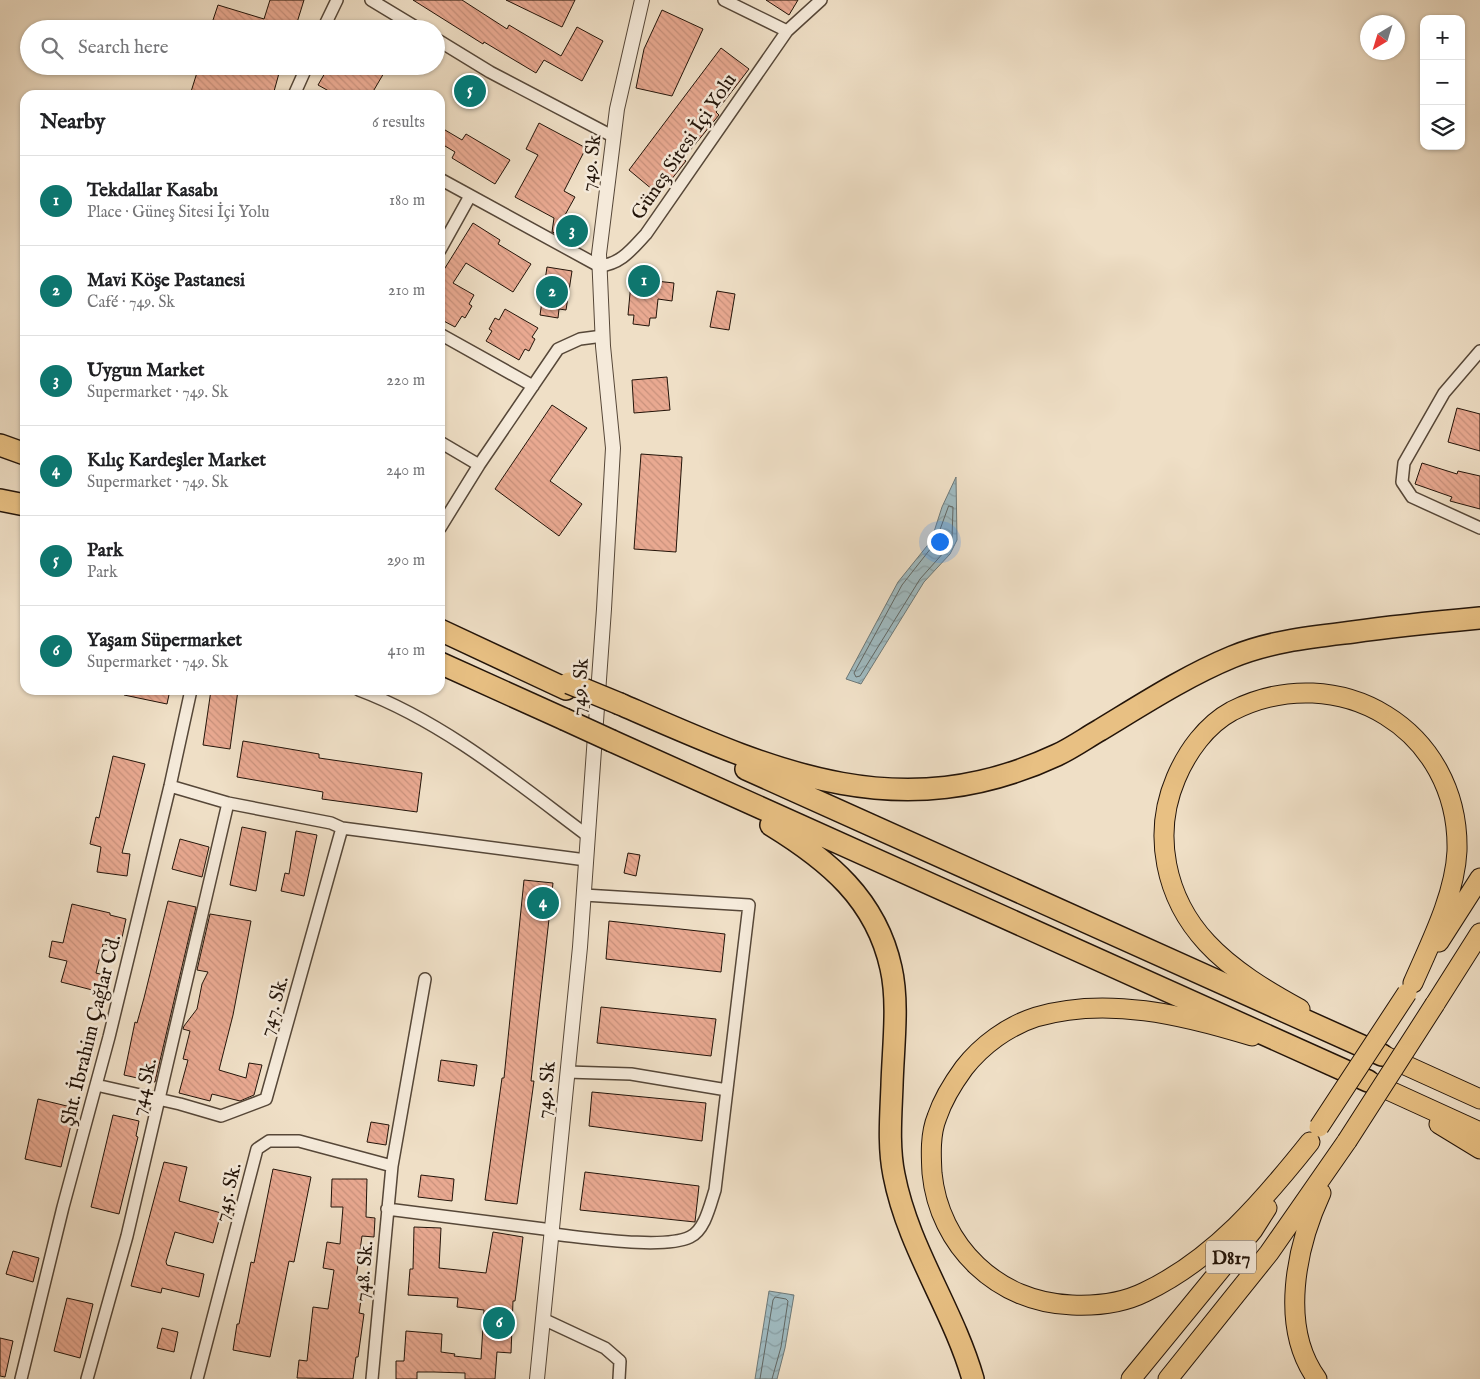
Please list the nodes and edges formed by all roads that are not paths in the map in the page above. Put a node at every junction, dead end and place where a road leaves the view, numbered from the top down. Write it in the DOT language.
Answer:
graph roads {
  1 [pos="337,0"];
  2 [pos="372,0"];
  3 [pos="642,0"];
  4 [pos="724,0"];
  5 [pos="820,0"];
  6 [pos="327,20"];
  7 [pos="404,20"];
  8 [pos="787,31"];
  9 [pos="445,44"];
  10 [pos="303,75"];
  11 [pos="296,90"];
  12 [pos="614,137"];
  13 [pos="445,182"];
  14 [pos="470,196"];
  15 [pos="445,241"];
  16 [pos="599,266"];
  17 [pos="603,336"];
  18 [pos="445,337"];
  19 [pos="1479,355"];
  20 [pos="533,386"];
  21 [pos="445,445"];
  22 [pos="0,446"];
  23 [pos="20,452"];
  24 [pos="479,465"];
  25 [pos="0,500"];
  26 [pos="20,504"];
  27 [pos="445,520"];
  28 [pos="1480,528"];
  29 [pos="1480,618"];
  30 [pos="445,632"];
  31 [pos="445,665"];
  32 [pos="189,695"];
  33 [pos="373,695"];
  34 [pos="618,707"];
  35 [pos="618,744"];
  36 [pos="170,786"];
  37 [pos="228,803"];
  38 [pos="342,828"];
  39 [pos="588,836"];
  40 [pos="586,860"];
  41 [pos="1480,878"];
  42 [pos="584,895"];
  43 [pos="1480,932"];
  44 [pos="1480,945"];
  45 [pos="425,979"];
  46 [pos="1410,988"];
  47 [pos="1439,998"];
  48 [pos="1382,1055"];
  49 [pos="1410,1067"];
  50 [pos="567,1072"];
  51 [pos="1368,1081"];
  52 [pos="96,1085"];
  53 [pos="727,1090"];
  54 [pos="1480,1092"];
  55 [pos="1480,1099"];
  56 [pos="159,1100"];
  57 [pos="1480,1132"];
  58 [pos="1315,1135"];
  59 [pos="1343,1146"];
  60 [pos="1480,1149"];
  61 [pos="392,1166"];
  62 [pos="387,1209"];
  63 [pos="551,1232"];
  64 [pos="543,1319"];
  65 [pos="21,1379"];
  66 [pos="87,1379"];
  67 [pos="197,1379"];
  68 [pos="372,1379"];
  69 [pos="537,1379"];
  70 [pos="619,1379"];
  71 [pos="973,1379"];
  72 [pos="1131,1379"];
  73 [pos="1168,1379"];
  74 [pos="1316,1379"];
  1 -- 6 [label="street"];
  2 -- 7 [label="street"];
  3 -- 12 [label="street, 749. Sk"];
  4 -- 8 [label="street"];
  5 -- 8 [label="street, Güneş Sitesi İçi Yolu"];
  8 -- 16 [label="street, Güneş Sitesi İçi Yolu"];
  9 -- 12 [label="street"];
  10 -- 11 [label="street"];
  12 -- 16 [label="street, 749. Sk"];
  13 -- 14 [label="street"];
  14 -- 15 [label="street"];
  14 -- 16 [label="street"];
  16 -- 17 [label="street, 749. Sk"];
  17 -- 20 [label="street"];
  17 -- 39 [label="street, 749. Sk"];
  18 -- 20 [label="street"];
  19 -- 28 [label="street"];
  20 -- 24 [label="street"];
  21 -- 24 [label="street"];
  22 -- 23 [label="highway"];
  24 -- 27 [label="street"];
  25 -- 26 [label="highway"];
  29 -- 34 [label="highway"];
  30 -- 34 [label="highway"];
  31 -- 35 [label="highway, bridge"];
  32 -- 36 [label="street, Şht. İbrahim Çağlar Cd."];
  33 -- 39 [label="street"];
  34 -- 48 [label="highway"];
  35 -- 51 [label="highway"];
  35 -- 71 [label="highway"];
  36 -- 37 [label="street"];
  36 -- 52 [label="street, Şht. İbrahim Çağlar Cd."];
  37 -- 38 [label="street"];
  37 -- 56 [label="street, 744 Sk."];
  38 -- 40 [label="street"];
  38 -- 56 [label="street, 747. Sk."];
  39 -- 40 [label="street, 749. Sk"];
  40 -- 42 [label="street, 749. Sk"];
  41 -- 46 [label="highway, D817"];
  42 -- 50 [label="street, 749. Sk"];
  42 -- 53 [label="street"];
  43 -- 47 [label="highway, D817"];
  44 -- 47 [label="highway"];
  45 -- 61 [label="street, 748. Sk."];
  46 -- 48 [label="highway"];
  46 -- 58 [label="highway, D817, bridge"];
  47 -- 59 [label="highway, D817, bridge"];
  48 -- 49 [label="highway"];
  49 -- 54 [label="highway"];
  49 -- 55 [label="highway"];
  50 -- 53 [label="street"];
  50 -- 63 [label="street, 749. Sk"];
  51 -- 57 [label="highway"];
  51 -- 58 [label="highway"];
  51 -- 60 [label="highway"];
  52 -- 56 [label="street"];
  52 -- 65 [label="street, Şht. İbrahim Çağlar Cd."];
  53 -- 63 [label="street"];
  56 -- 66 [label="street, 744 Sk."];
  58 -- 72 [label="highway, D817"];
  59 -- 73 [label="highway, D817"];
  59 -- 74 [label="highway"];
  61 -- 62 [label="street, 748. Sk."];
  61 -- 67 [label="street, 745. Sk."];
  62 -- 63 [label="street"];
  62 -- 68 [label="street, 748. Sk."];
  63 -- 64 [label="street, 749. Sk"];
  64 -- 69 [label="street, 749. Sk"];
  64 -- 70 [label="street"];
}
